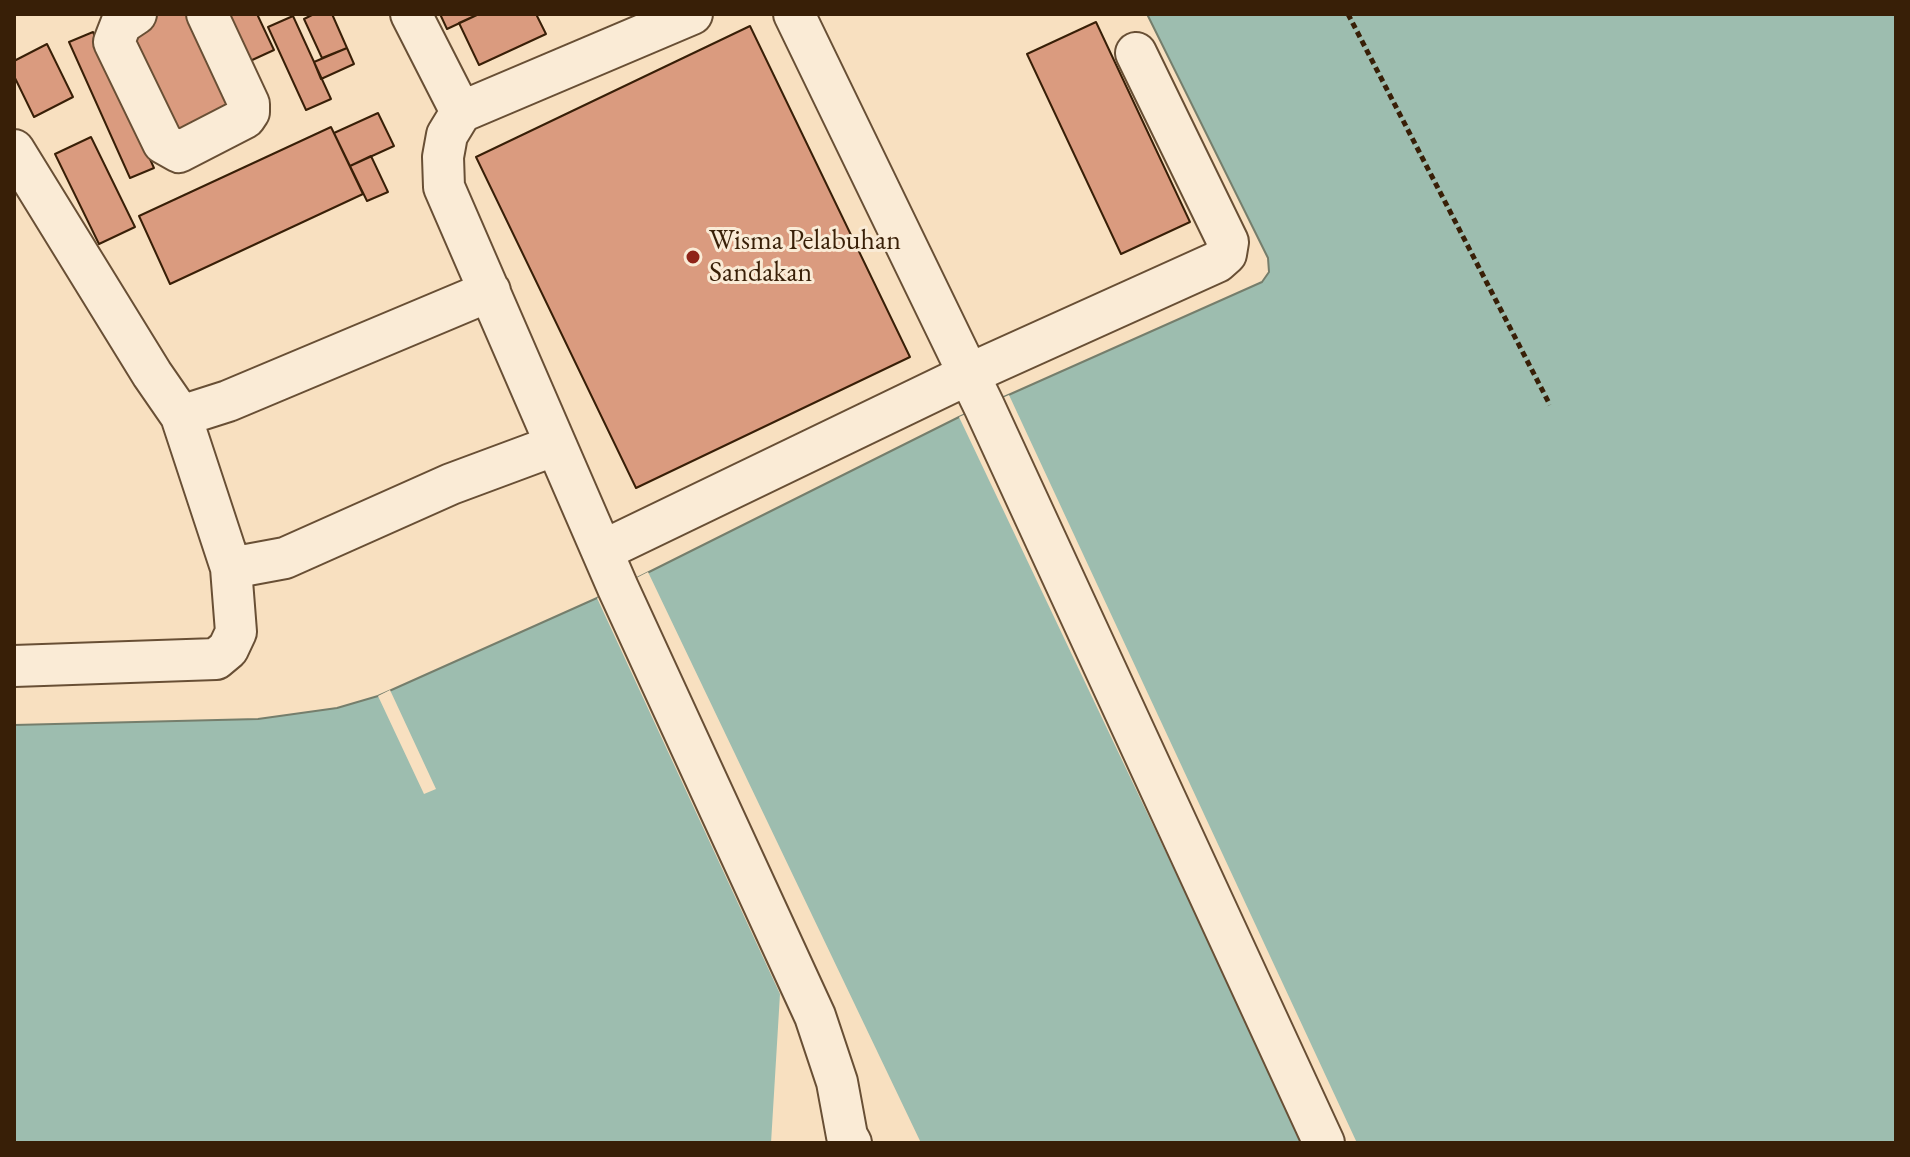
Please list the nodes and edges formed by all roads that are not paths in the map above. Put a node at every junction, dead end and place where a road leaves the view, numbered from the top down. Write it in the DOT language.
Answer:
graph roads {
  1 [pos="136,14"];
  2 [pos="207,14"];
  3 [pos="411,14"];
  4 [pos="692,14"];
  5 [pos="805,18"];
  6 [pos="1136,53"];
  7 [pos="461,112"];
  8 [pos="14,150"];
  9 [pos="490,291"];
  10 [pos="969,374"];
  11 [pos="181,416"];
  12 [pos="556,445"];
  13 [pos="602,551"];
  14 [pos="231,568"];
  15 [pos="14,666"];
  16 [pos="848,1141"];
  17 [pos="1324,1143"];
  1 -- 2 [label="lane"];
  3 -- 7 [label="lane"];
  4 -- 7 [label="lane"];
  5 -- 10 [label="lane"];
  6 -- 10 [label="lane"];
  7 -- 9 [label="lane"];
  8 -- 11 [label="lane"];
  9 -- 11 [label="lane"];
  9 -- 12 [label="lane"];
  10 -- 13 [label="lane"];
  10 -- 17 [label="lane"];
  11 -- 14 [label="lane"];
  12 -- 13 [label="lane"];
  12 -- 14 [label="lane"];
  13 -- 16 [label="lane"];
  14 -- 15 [label="lane"];
}
